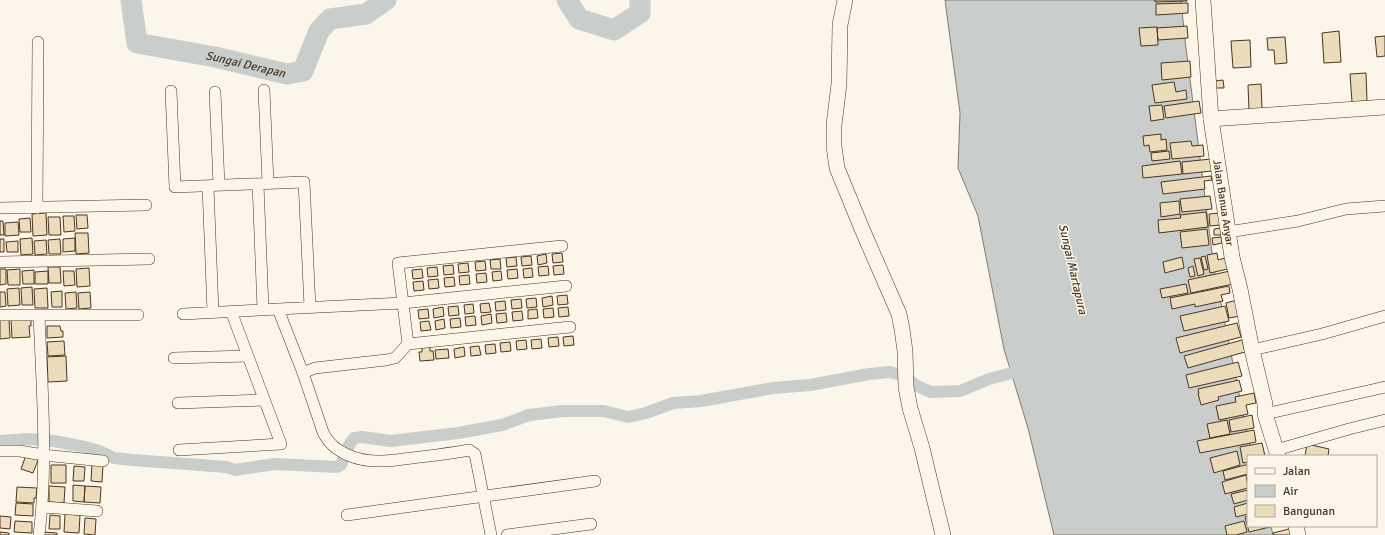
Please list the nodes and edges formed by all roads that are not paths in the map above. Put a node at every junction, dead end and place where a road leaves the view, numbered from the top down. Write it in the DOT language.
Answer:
graph roads {
  1 [pos="845,0"];
  2 [pos="1203,0"];
  3 [pos="38,42"];
  4 [pos="264,90"];
  5 [pos="171,91"];
  6 [pos="215,92"];
  7 [pos="1385,107"];
  8 [pos="1211,119"];
  9 [pos="263,183"];
  10 [pos="213,186"];
  11 [pos="146,206"];
  12 [pos="1385,206"];
  13 [pos="0,208"];
  14 [pos="37,208"];
  15 [pos="1228,232"];
  16 [pos="562,246"];
  17 [pos="149,259"];
  18 [pos="0,262"];
  19 [pos="566,286"];
  20 [pos="403,303"];
  21 [pos="310,307"];
  22 [pos="263,309"];
  23 [pos="278,309"];
  24 [pos="231,311"];
  25 [pos="213,312"];
  26 [pos="183,314"];
  27 [pos="0,315"];
  28 [pos="39,315"];
  29 [pos="138,315"];
  30 [pos="1384,316"];
  31 [pos="570,328"];
  32 [pos="408,344"];
  33 [pos="1252,350"];
  34 [pos="248,356"];
  35 [pos="174,358"];
  36 [pos="304,373"];
  37 [pos="1385,388"];
  38 [pos="264,400"];
  39 [pos="178,403"];
  40 [pos="1265,414"];
  41 [pos="1385,420"];
  42 [pos="43,450"];
  43 [pos="179,450"];
  44 [pos="0,451"];
  45 [pos="1277,453"];
  46 [pos="103,461"];
  47 [pos="595,481"];
  48 [pos="483,496"];
  49 [pos="42,507"];
  50 [pos="96,511"];
  51 [pos="347,515"];
  52 [pos="591,524"];
  53 [pos="39,535"];
  54 [pos="490,535"];
  55 [pos="507,535"];
  56 [pos="943,535"];
  1 -- 56 [label="street"];
  2 -- 8 [label="street, Jalan Banua Anyar"];
  3 -- 14 [label="street"];
  4 -- 9 [label="street"];
  5 -- 10 [label="street"];
  6 -- 10 [label="street"];
  7 -- 8 [label="street"];
  8 -- 15 [label="street, Jalan Banua Anyar"];
  9 -- 10 [label="street"];
  9 -- 21 [label="street"];
  9 -- 22 [label="street"];
  10 -- 25 [label="street"];
  11 -- 14 [label="street"];
  12 -- 15 [label="street"];
  13 -- 14 [label="street"];
  15 -- 33 [label="street, Jalan Banua Anyar"];
  16 -- 20 [label="street"];
  17 -- 18 [label="street"];
  19 -- 20 [label="street"];
  20 -- 21 [label="street"];
  20 -- 32 [label="street"];
  21 -- 23 [label="street"];
  22 -- 23 [label="street"];
  22 -- 24 [label="street"];
  23 -- 36 [label="street"];
  24 -- 25 [label="street"];
  24 -- 34 [label="street"];
  25 -- 26 [label="street"];
  27 -- 28 [label="street"];
  28 -- 29 [label="street"];
  28 -- 42 [label="street"];
  30 -- 33 [label="street"];
  31 -- 32 [label="street"];
  32 -- 36 [label="street"];
  33 -- 40 [label="street, Jalan Banua Anyar"];
  34 -- 35 [label="street"];
  34 -- 38 [label="street"];
  36 -- 48 [label="street"];
  37 -- 40 [label="street"];
  38 -- 39 [label="street"];
  38 -- 43 [label="street"];
  40 -- 45 [label="street, Jalan Banua Anyar"];
  41 -- 45 [label="street"];
  42 -- 44 [label="street"];
  42 -- 46 [label="street"];
  42 -- 49 [label="street"];
  47 -- 48 [label="street"];
  48 -- 51 [label="street"];
  48 -- 54 [label="street"];
  49 -- 50 [label="street"];
  49 -- 53 [label="street"];
  52 -- 55 [label="street"];
}
